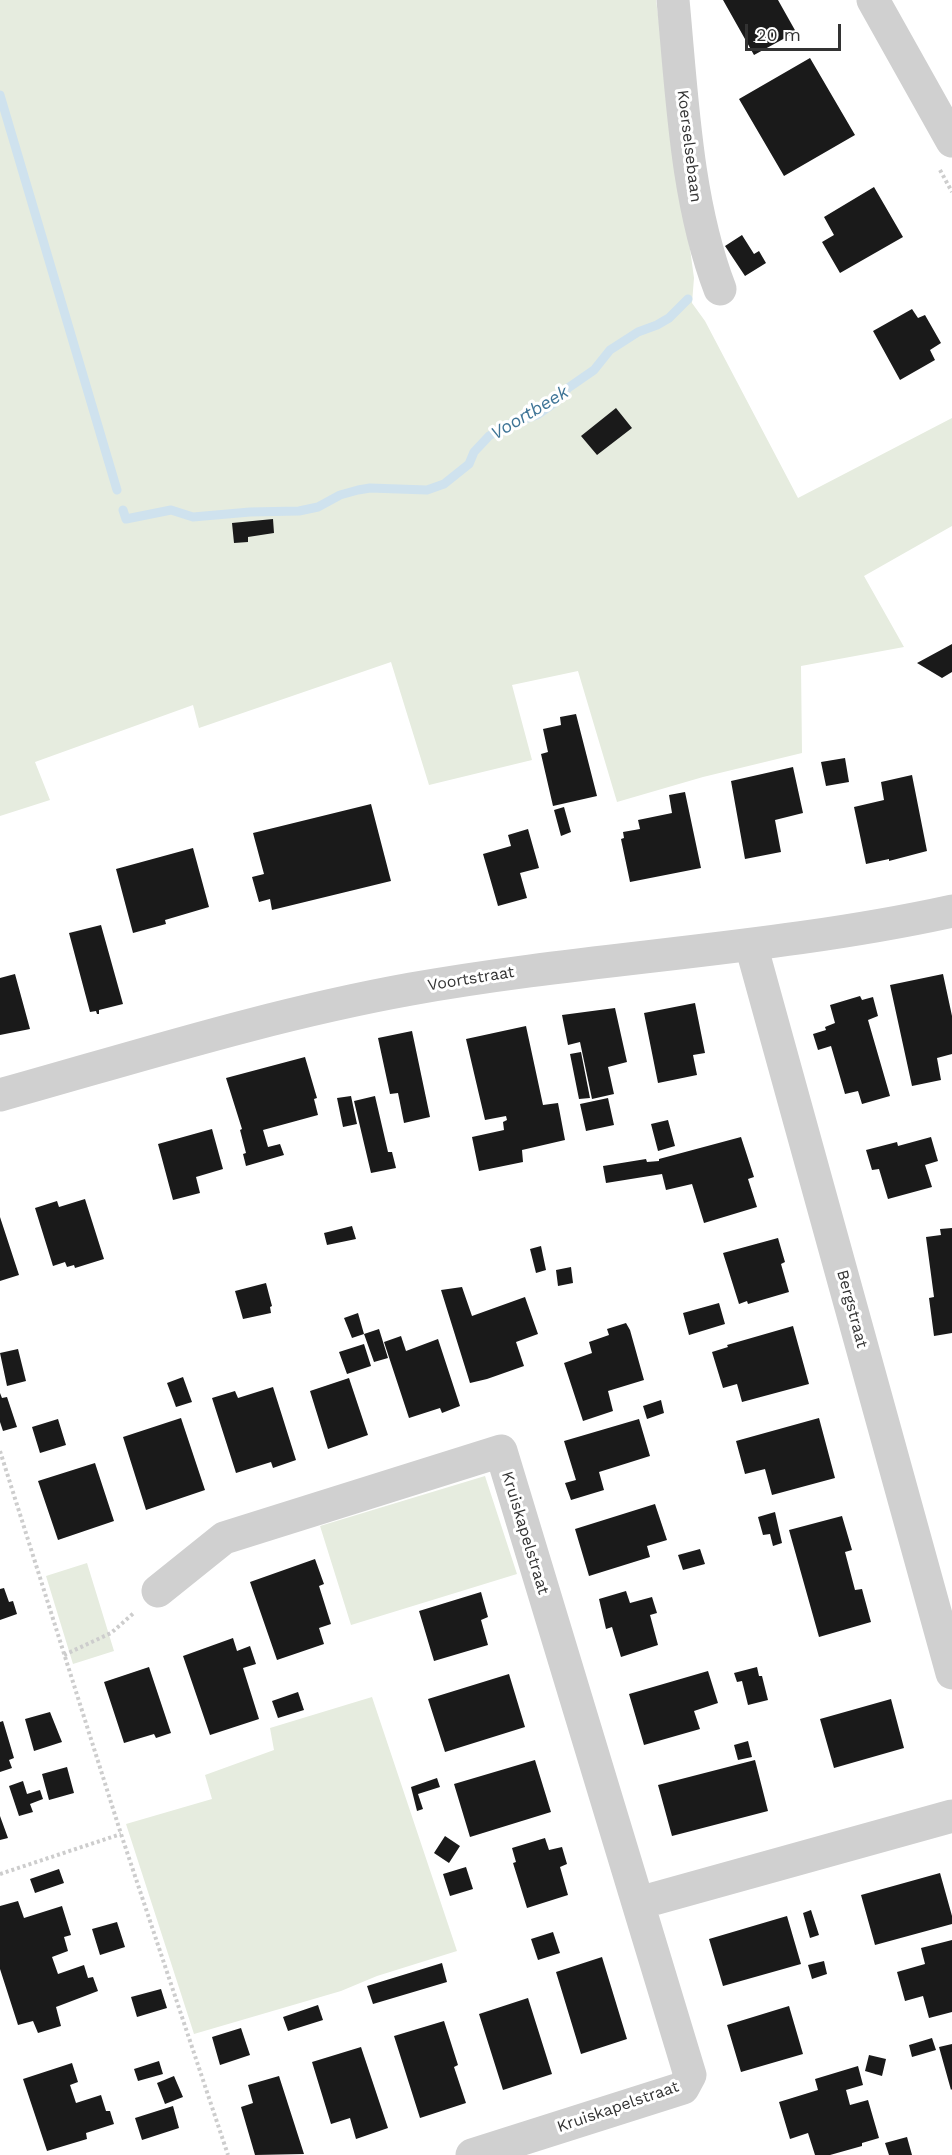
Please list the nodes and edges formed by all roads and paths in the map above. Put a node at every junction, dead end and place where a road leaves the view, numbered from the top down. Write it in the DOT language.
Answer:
graph roads {
  1 [pos="673,0"];
  2 [pos="873,0"];
  3 [pos="952,141"];
  4 [pos="720,290"];
  5 [pos="952,912"];
  6 [pos="751,945"];
  7 [pos="0,1095"];
  8 [pos="0,1451"];
  9 [pos="158,1591"];
  10 [pos="64,1655"];
  11 [pos="952,1673"];
  12 [pos="952,1816"];
  13 [pos="121,1834"];
  14 [pos="0,1874"];
  15 [pos="639,1903"];
  16 [pos="228,2155"];
  17 [pos="472,2155"];
  1 -- 4 [label="street, Koerselsebaan"];
  2 -- 3 [label="street"];
  5 -- 6 [label="street, Voortstraat"];
  6 -- 7 [label="street, Voortstraat"];
  6 -- 11 [label="street, Bergstraat"];
  8 -- 10 [label="path"];
  9 -- 10 [label="path"];
  9 -- 15 [label="street, Kruiskapelstraat"];
  10 -- 13 [label="path"];
  12 -- 15 [label="street"];
  13 -- 14 [label="path"];
  13 -- 16 [label="path"];
  15 -- 17 [label="street, Kruiskapelstraat"];
}
